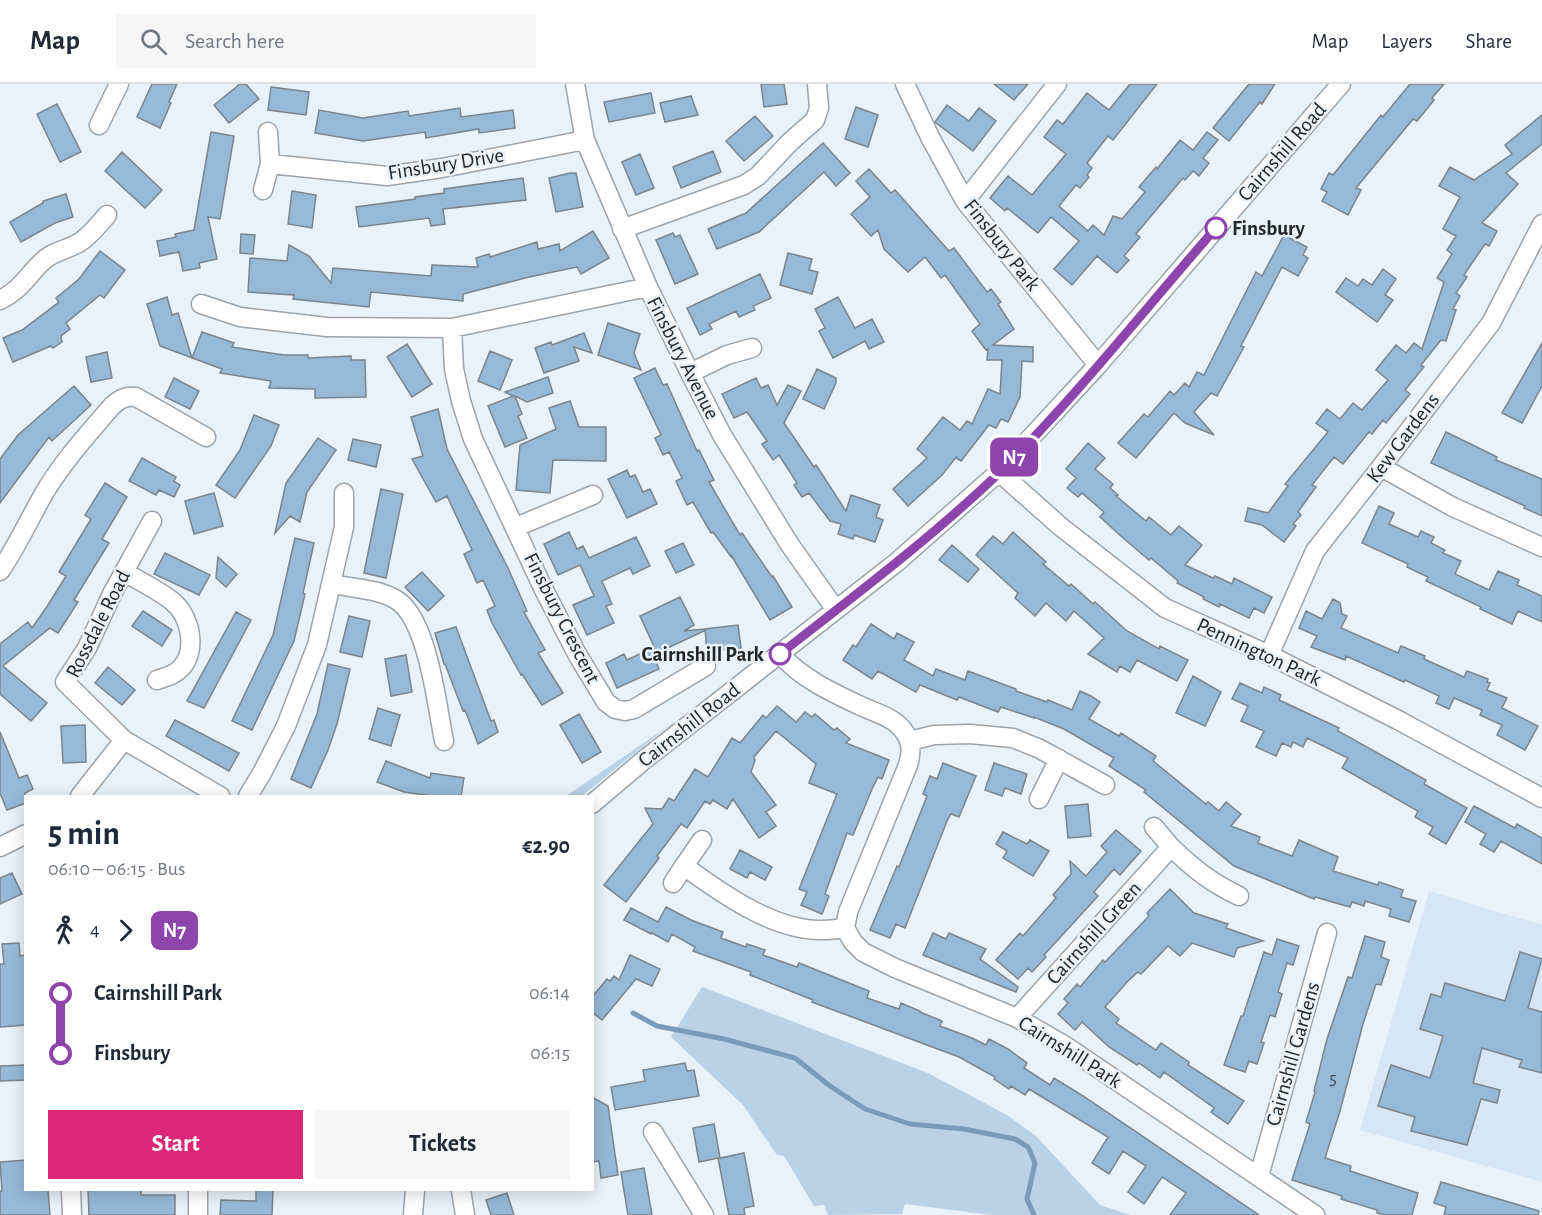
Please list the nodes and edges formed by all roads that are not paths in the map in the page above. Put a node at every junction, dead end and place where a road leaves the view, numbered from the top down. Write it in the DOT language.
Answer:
graph roads {
  1 [pos="119,84"];
  2 [pos="575,84"];
  3 [pos="818,84"];
  4 [pos="905,84"];
  5 [pos="1057,84"];
  6 [pos="1341,84"];
  7 [pos="99,125"];
  8 [pos="268,132"];
  9 [pos="585,140"];
  10 [pos="270,164"];
  11 [pos="263,190"];
  12 [pos="965,201"];
  13 [pos="107,215"];
  14 [pos="1542,224"];
  15 [pos="622,229"];
  16 [pos="648,287"];
  17 [pos="0,300"];
  18 [pos="201,304"];
  19 [pos="452,328"];
  20 [pos="752,348"];
  21 [pos="1098,365"];
  22 [pos="690,373"];
  23 [pos="206,437"];
  24 [pos="1381,468"];
  25 [pos="999,472"];
  26 [pos="344,494"];
  27 [pos="593,495"];
  28 [pos="152,522"];
  29 [pos="516,527"];
  30 [pos="1542,547"];
  31 [pos="0,571"];
  32 [pos="124,572"];
  33 [pos="332,584"];
  34 [pos="836,610"];
  35 [pos="780,654"];
  36 [pos="1269,655"];
  37 [pos="706,666"];
  38 [pos="157,680"];
  39 [pos="124,740"];
  40 [pos="444,741"];
  41 [pos="910,741"];
  42 [pos="1059,759"];
  43 [pos="1105,785"];
  44 [pos="81,795"];
  45 [pos="218,795"];
  46 [pos="249,795"];
  47 [pos="1542,798"];
  48 [pos="1039,799"];
  49 [pos="594,802"];
  50 [pos="1154,827"];
  51 [pos="24,835"];
  52 [pos="702,840"];
  53 [pos="0,847"];
  54 [pos="1171,847"];
  55 [pos="684,866"];
  56 [pos="673,883"];
  57 [pos="1239,896"];
  58 [pos="845,928"];
  59 [pos="1327,933"];
  60 [pos="1017,1018"];
  61 [pos="653,1132"];
  62 [pos="1259,1176"];
  63 [pos="71,1191"];
  64 [pos="198,1191"];
  65 [pos="415,1191"];
  66 [pos="461,1191"];
  67 [pos="72,1215"];
  68 [pos="198,1215"];
  69 [pos="413,1215"];
  70 [pos="465,1215"];
  71 [pos="704,1215"];
  72 [pos="1315,1215"];
  1 -- 7 [label="street"];
  2 -- 9 [label="street, Finsbury Avenue"];
  3 -- 15 [label="street"];
  4 -- 12 [label="street, Finsbury Park"];
  5 -- 12 [label="street"];
  6 -- 21 [label="street, Cairnshill Road"];
  8 -- 10 [label="street"];
  9 -- 10 [label="street, Finsbury Drive"];
  9 -- 15 [label="street, Finsbury Avenue"];
  10 -- 11 [label="street"];
  12 -- 21 [label="street, Finsbury Park"];
  13 -- 17 [label="street"];
  14 -- 24 [label="street, Kew Gardens"];
  15 -- 16 [label="street, Finsbury Avenue"];
  16 -- 19 [label="street"];
  16 -- 22 [label="street, Finsbury Avenue"];
  18 -- 19 [label="street"];
  19 -- 29 [label="street, Finsbury Crescent"];
  20 -- 22 [label="street"];
  21 -- 25 [label="street, Cairnshill Road"];
  22 -- 34 [label="street, Finsbury Avenue"];
  23 -- 31 [label="street"];
  24 -- 30 [label="street"];
  24 -- 36 [label="street, Kew Gardens"];
  25 -- 34 [label="street, Cairnshill Road"];
  25 -- 36 [label="street, Pennington Park"];
  26 -- 33 [label="street"];
  27 -- 29 [label="street, Finsbury Crescent"];
  28 -- 32 [label="street, Rossdale Road"];
  29 -- 37 [label="street, Finsbury Crescent"];
  32 -- 38 [label="street"];
  32 -- 39 [label="street, Rossdale Road"];
  33 -- 40 [label="street"];
  33 -- 46 [label="street"];
  34 -- 35 [label="street, Cairnshill Road"];
  35 -- 41 [label="street"];
  35 -- 49 [label="street, Cairnshill Road"];
  36 -- 47 [label="street, Pennington Park"];
  39 -- 44 [label="street"];
  39 -- 45 [label="street, Rossdale Road"];
  41 -- 42 [label="street"];
  41 -- 58 [label="street"];
  42 -- 43 [label="street"];
  42 -- 48 [label="street"];
  50 -- 54 [label="street"];
  51 -- 53 [label="street"];
  52 -- 55 [label="street"];
  54 -- 57 [label="street"];
  54 -- 60 [label="street, Cairnshill Green"];
  55 -- 56 [label="street"];
  55 -- 58 [label="street"];
  58 -- 60 [label="street, Cairnshill Park"];
  59 -- 62 [label="street, Cairnshill Gardens"];
  60 -- 62 [label="street, Cairnshill Park"];
  61 -- 71 [label="street"];
  62 -- 72 [label="street, Cairnshill Park"];
  63 -- 67 [label="street"];
  64 -- 68 [label="street"];
  65 -- 69 [label="street"];
  66 -- 70 [label="street"];
}
